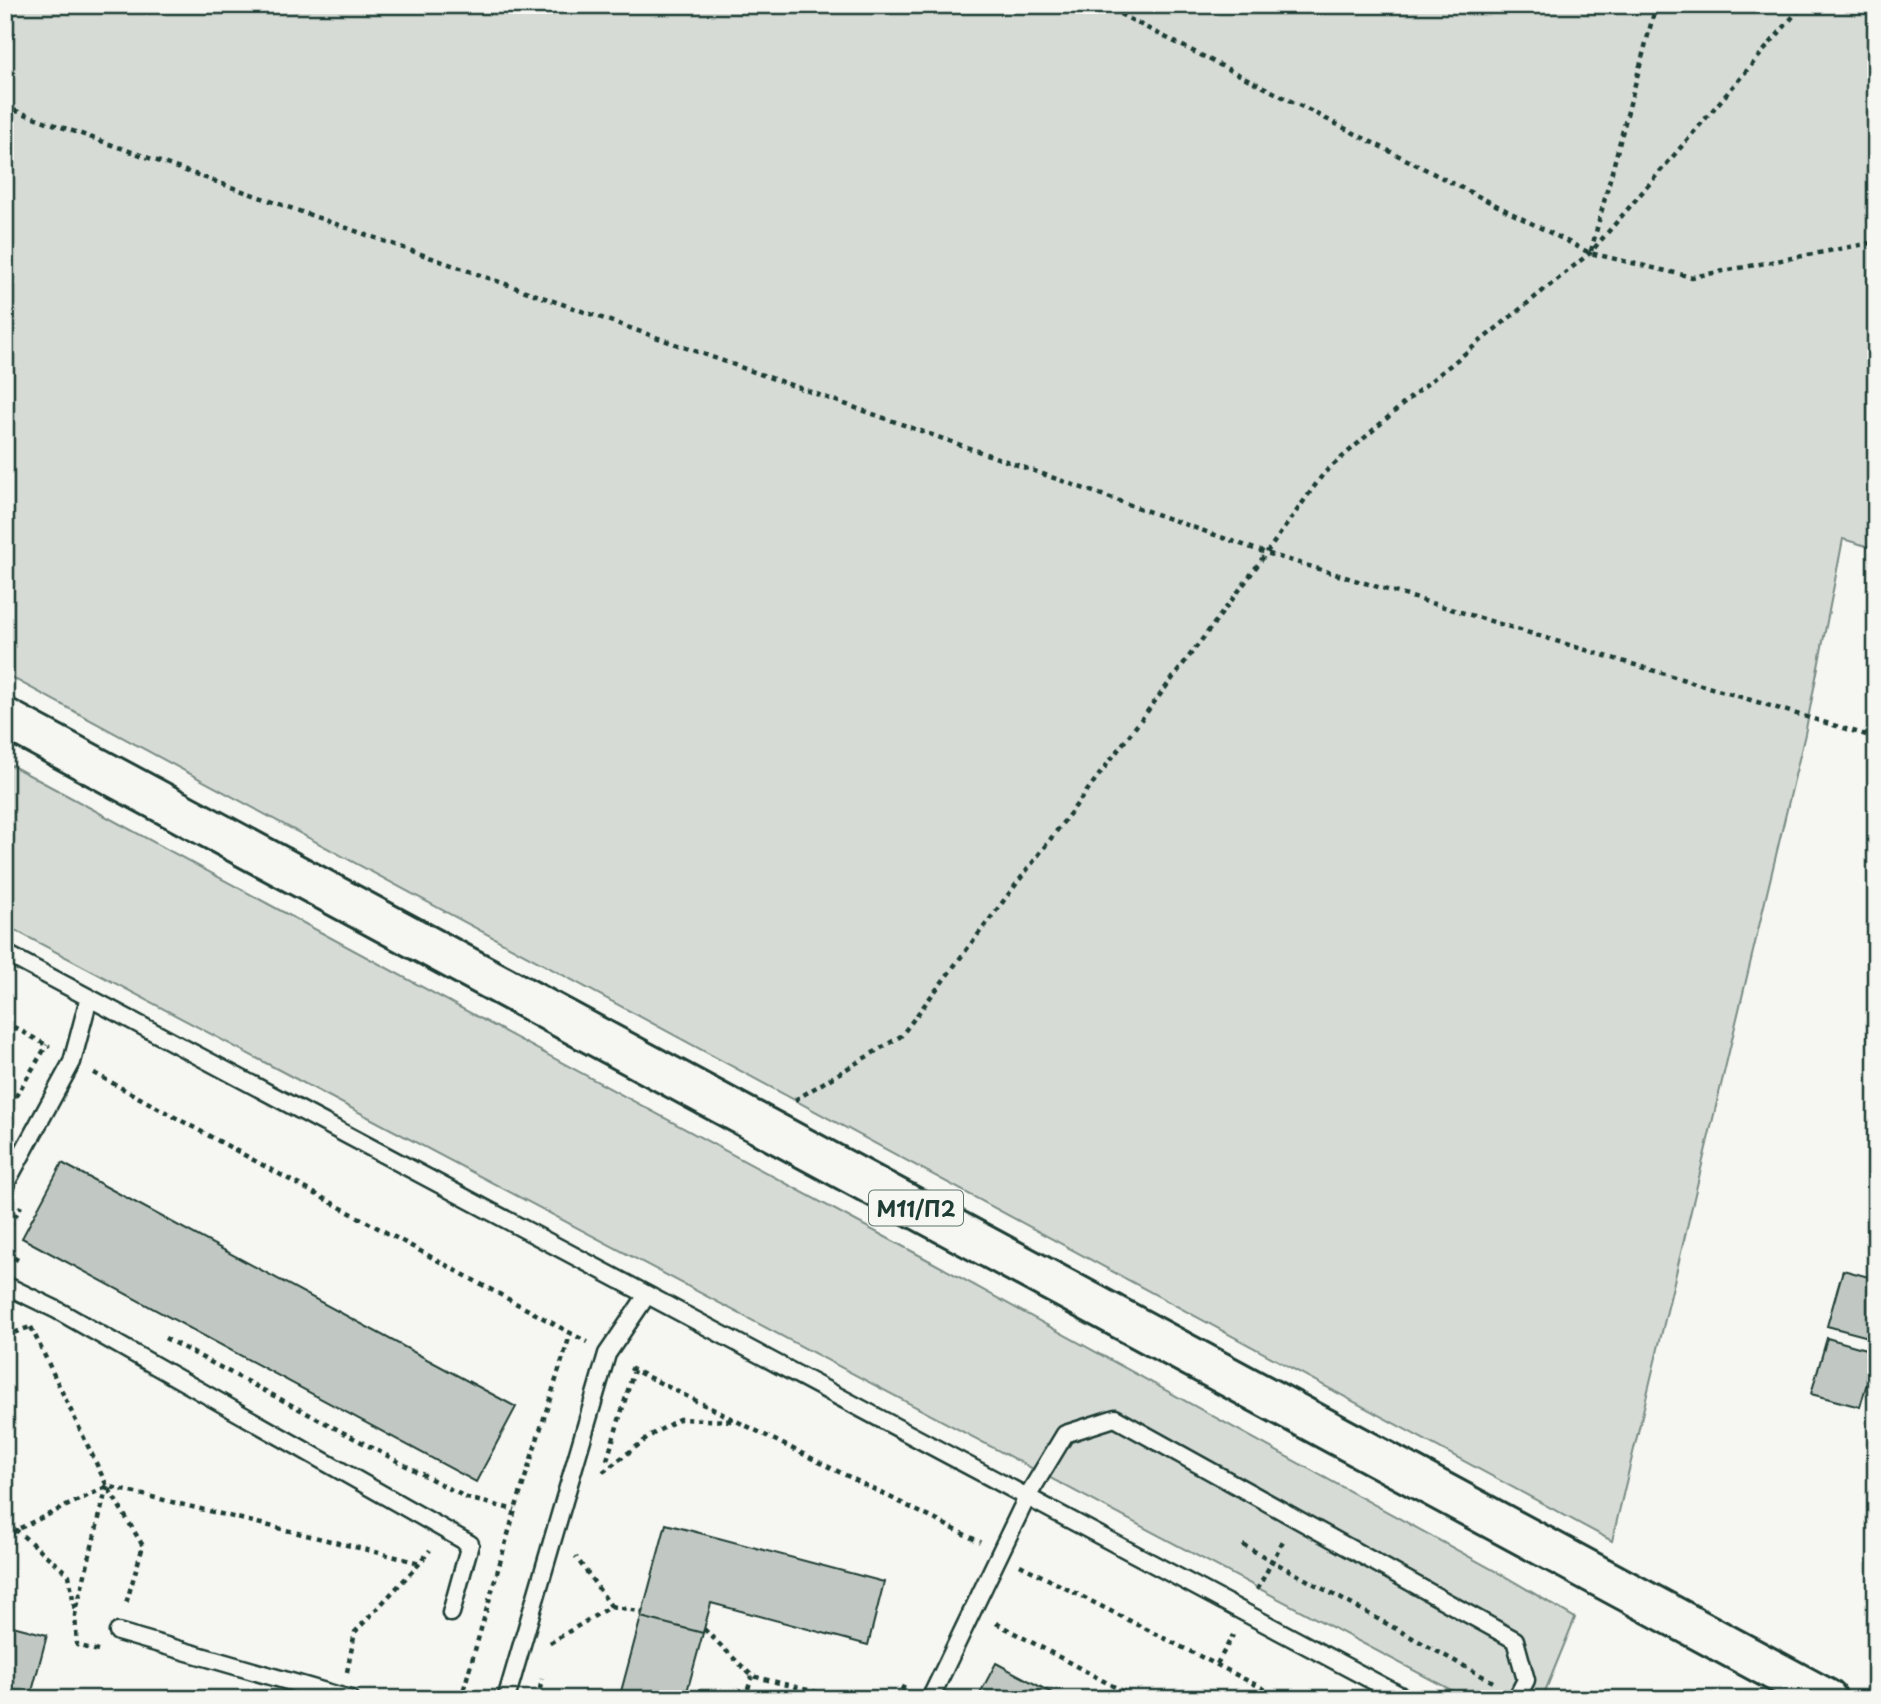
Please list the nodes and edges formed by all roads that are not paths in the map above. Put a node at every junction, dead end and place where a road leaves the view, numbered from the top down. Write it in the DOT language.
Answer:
graph roads {
  1 [pos="5,718"];
  2 [pos="5,953"];
  3 [pos="89,998"];
  4 [pos="5,1185"];
  5 [pos="7,1285"];
  6 [pos="647,1295"];
  7 [pos="1027,1497"];
  8 [pos="452,1613"];
  9 [pos="118,1632"];
  10 [pos="1517,1697"];
  11 [pos="346,1698"];
  12 [pos="506,1699"];
  13 [pos="930,1699"];
  14 [pos="1407,1699"];
  15 [pos="1827,1699"];
  1 -- 15 [label="highway, М11/П2"];
  2 -- 3 [label="lane"];
  3 -- 4 [label="lane"];
  3 -- 6 [label="lane"];
  5 -- 8 [label="lane"];
  6 -- 7 [label="lane"];
  6 -- 12 [label="lane"];
  7 -- 10 [label="lane"];
  7 -- 13 [label="lane"];
  7 -- 14 [label="lane"];
  9 -- 11 [label="lane"];
}
